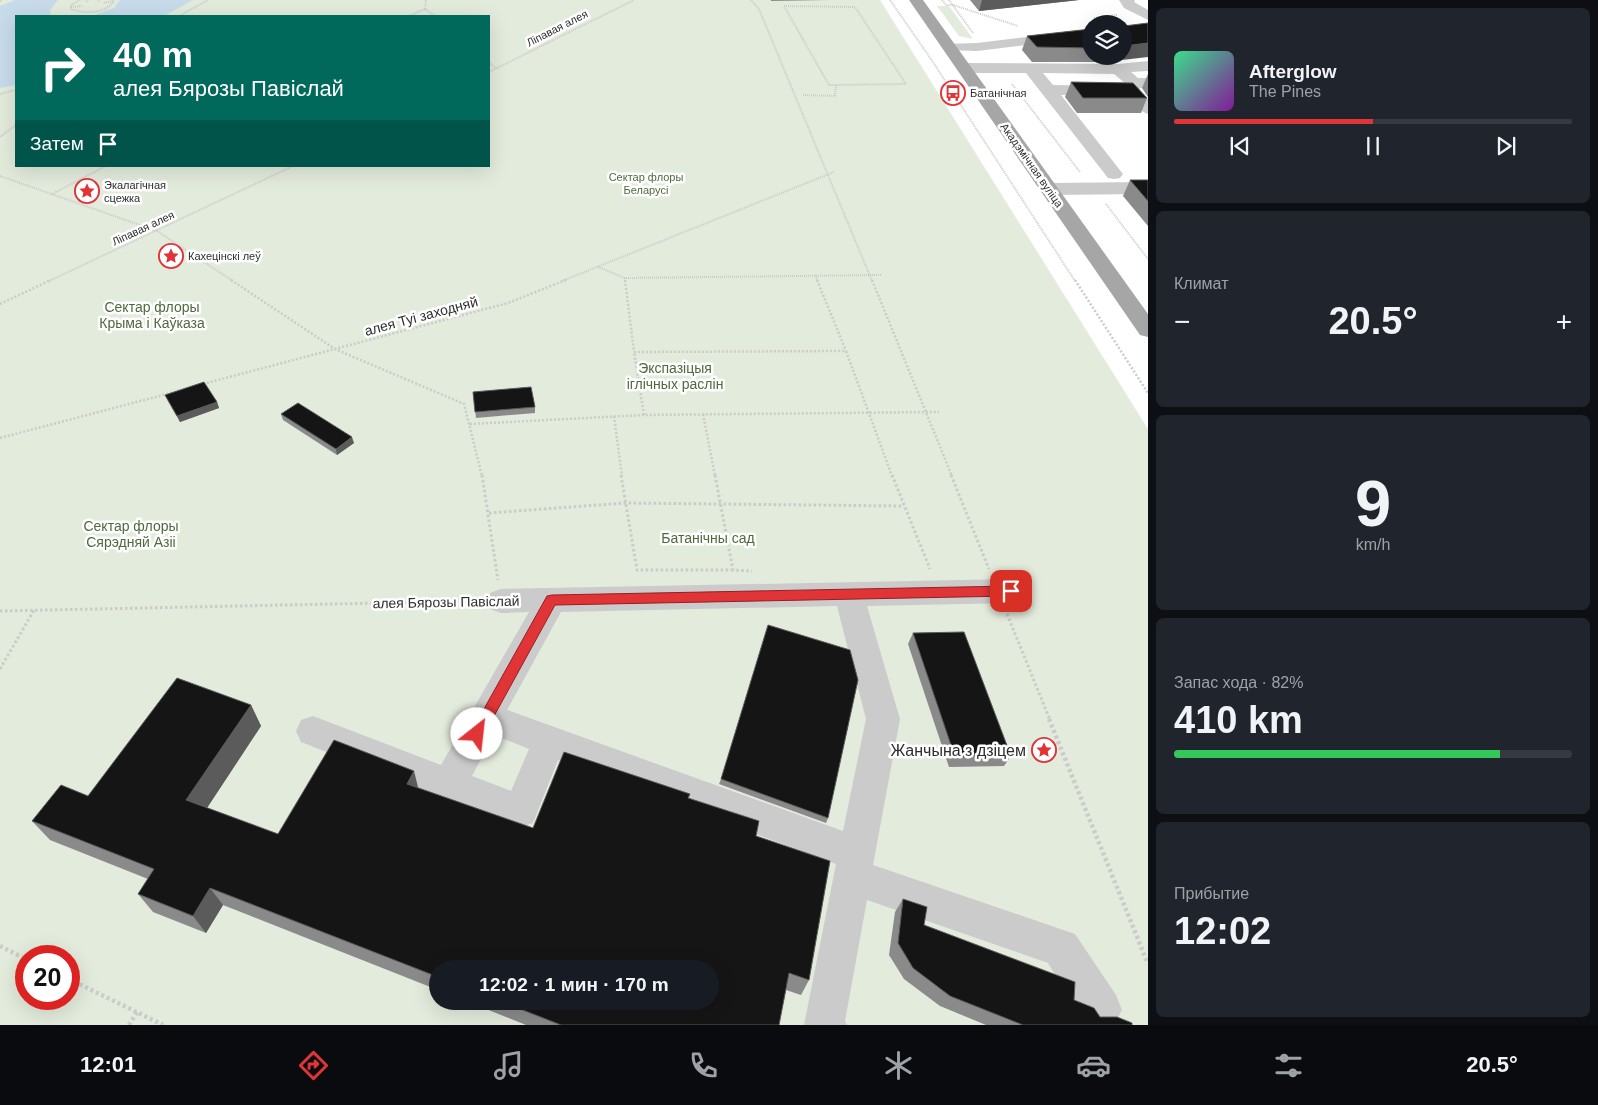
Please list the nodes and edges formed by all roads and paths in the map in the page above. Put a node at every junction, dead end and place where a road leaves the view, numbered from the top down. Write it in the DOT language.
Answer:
graph roads {
  1 [pos="80,0"];
  2 [pos="208,0"];
  3 [pos="426,0"];
  4 [pos="634,0"];
  5 [pos="751,0"];
  6 [pos="890,0"];
  7 [pos="916,0"];
  8 [pos="942,0"];
  9 [pos="949,0"];
  10 [pos="1126,0"];
  11 [pos="103,3"];
  12 [pos="953,5"];
  13 [pos="82,6"];
  14 [pos="70,7"];
  15 [pos="86,8"];
  16 [pos="425,8"];
  17 [pos="82,12"];
  18 [pos="182,15"];
  19 [pos="411,15"];
  20 [pos="434,15"];
  21 [pos="964,21"];
  22 [pos="1144,21"];
  23 [pos="1020,26"];
  24 [pos="1082,34"];
  25 [pos="950,47"];
  26 [pos="490,63"];
  27 [pos="1148,66"];
  28 [pos="965,68"];
  29 [pos="1000,68"];
  30 [pos="496,69"];
  31 [pos="1031,69"];
  32 [pos="1118,69"];
  33 [pos="490,72"];
  34 [pos="836,84"];
  35 [pos="1138,86"];
  36 [pos="15,90"];
  37 [pos="1049,90"];
  38 [pos="0,94"];
  39 [pos="803,96"];
  40 [pos="1148,109"];
  41 [pos="15,126"];
  42 [pos="0,137"];
  43 [pos="104,167"];
  44 [pos="291,167"];
  45 [pos="834,172"];
  46 [pos="827,174"];
  47 [pos="1114,174"];
  48 [pos="0,176"];
  49 [pos="1093,188"];
  50 [pos="1148,188"];
  51 [pos="1050,189"];
  52 [pos="51,194"];
  53 [pos="156,232"];
  54 [pos="1148,259"];
  55 [pos="598,267"];
  56 [pos="881,274"];
  57 [pos="815,275"];
  58 [pos="868,275"];
  59 [pos="625,278"];
  60 [pos="0,304"];
  61 [pos="1148,330"];
  62 [pos="335,349"];
  63 [pos="846,351"];
  64 [pos="634,352"];
  65 [pos="201,385"];
  66 [pos="182,390"];
  67 [pos="1148,393"];
  68 [pos="869,412"];
  69 [pos="928,412"];
  70 [pos="939,412"];
  71 [pos="703,414"];
  72 [pos="644,415"];
  73 [pos="614,416"];
  74 [pos="470,424"];
  75 [pos="0,438"];
  76 [pos="625,503"];
  77 [pos="720,503"];
  78 [pos="904,506"];
  79 [pos="489,512"];
  80 [pos="733,570"];
  81 [pos="753,571"];
  82 [pos="1005,591"];
  83 [pos="940,593"];
  84 [pos="849,594"];
  85 [pos="501,600"];
  86 [pos="552,600"];
  87 [pos="34,610"];
  88 [pos="0,611"];
  89 [pos="0,669"];
  90 [pos="486,717"];
  91 [pos="313,731"];
  92 [pos="549,741"];
  93 [pos="448,784"];
  94 [pos="855,865"];
  95 [pos="0,946"];
  96 [pos="15,954"];
  97 [pos="1148,964"];
  98 [pos="80,984"];
  99 [pos="1101,1010"];
  100 [pos="137,1012"];
  101 [pos="129,1025"];
  102 [pos="163,1025"];
  103 [pos="826,1025"];
  1 -- 14 [label="path"];
  2 -- 18 [label="path"];
  3 -- 16 [label="path"];
  4 -- 30 [label="path, Ліпавая алея"];
  5 -- 46 [label="path"];
  6 -- 67 [label="path"];
  7 -- 25 [label="main road, Акадэмічная вуліца"];
  8 -- 12 [label="path"];
  9 -- 12 [label="path"];
  10 -- 22 [label="street"];
  11 -- 17 [label="path"];
  12 -- 21 [label="path"];
  12 -- 23 [label="path"];
  13 -- 14 [label="path"];
  14 -- 17 [label="path"];
  15 -- 17 [label="path"];
  16 -- 19 [label="path"];
  16 -- 20 [label="path"];
  24 -- 25 [label="street"];
  25 -- 28 [label="main road, Акадэмічная вуліца"];
  26 -- 30 [label="path"];
  27 -- 32 [label="street"];
  28 -- 29 [label="street"];
  28 -- 51 [label="main road, Акадэмічная вуліца"];
  29 -- 31 [label="street"];
  29 -- 49 [label="path"];
  30 -- 33 [label="path, Ліпавая алея"];
  31 -- 32 [label="street"];
  31 -- 37 [label="street"];
  32 -- 35 [label="street"];
  34 -- 34 [label="path"];
  34 -- 39 [label="path"];
  35 -- 37 [label="street"];
  35 -- 40 [label="street"];
  36 -- 38 [label="path"];
  37 -- 47 [label="street"];
  41 -- 42 [label="path"];
  43 -- 52 [label="path"];
  44 -- 53 [label="path, Ліпавая алея"];
  45 -- 46 [label="path, алея Туі заходняй"];
  46 -- 55 [label="path, алея Туі заходняй"];
  46 -- 58 [label="path"];
  48 -- 52 [label="path"];
  49 -- 50 [label="street"];
  49 -- 51 [label="street"];
  49 -- 54 [label="path"];
  51 -- 61 [label="main road, Акадэмічная вуліца"];
  52 -- 53 [label="path"];
  53 -- 60 [label="path, Ліпавая алея"];
  53 -- 62 [label="path"];
  55 -- 59 [label="path"];
  55 -- 62 [label="path, алея Туі заходняй"];
  56 -- 58 [label="path"];
  57 -- 58 [label="path"];
  57 -- 59 [label="path"];
  57 -- 63 [label="path"];
  58 -- 69 [label="path"];
  59 -- 64 [label="path"];
  62 -- 65 [label="path, алея Туі заходняй"];
  62 -- 74 [label="path"];
  63 -- 64 [label="path"];
  63 -- 68 [label="path"];
  64 -- 72 [label="path"];
  66 -- 75 [label="path"];
  68 -- 69 [label="path"];
  68 -- 71 [label="path"];
  68 -- 78 [label="path"];
  69 -- 70 [label="path"];
  69 -- 82 [label="path"];
  71 -- 72 [label="path"];
  71 -- 77 [label="path"];
  72 -- 73 [label="path"];
  73 -- 74 [label="path"];
  73 -- 76 [label="path"];
  74 -- 79 [label="path"];
  76 -- 77 [label="path"];
  76 -- 79 [label="path"];
  76 -- 80 [label="path"];
  77 -- 78 [label="path"];
  77 -- 80 [label="path"];
  78 -- 83 [label="path"];
  79 -- 85 [label="path"];
  80 -- 81 [label="path"];
  82 -- 83 [label="street, алея Бярозы Павіслай"];
  82 -- 97 [label="path"];
  83 -- 84 [label="street, алея Бярозы Павіслай"];
  84 -- 86 [label="street, алея Бярозы Павіслай"];
  84 -- 94 [label="street"];
  85 -- 86 [label="street, алея Бярозы Павіслай"];
  85 -- 87 [label="path, алея Бярозы Павіслай"];
  86 -- 90 [label="street"];
  87 -- 88 [label="path, алея Бярозы Павіслай"];
  87 -- 89 [label="path"];
  90 -- 92 [label="street"];
  90 -- 93 [label="street"];
  91 -- 93 [label="street"];
  92 -- 93 [label="street"];
  92 -- 94 [label="street"];
  94 -- 99 [label="street"];
  94 -- 103 [label="street"];
  95 -- 96 [label="path"];
  98 -- 100 [label="path"];
  100 -- 101 [label="path"];
  100 -- 102 [label="path"];
}
